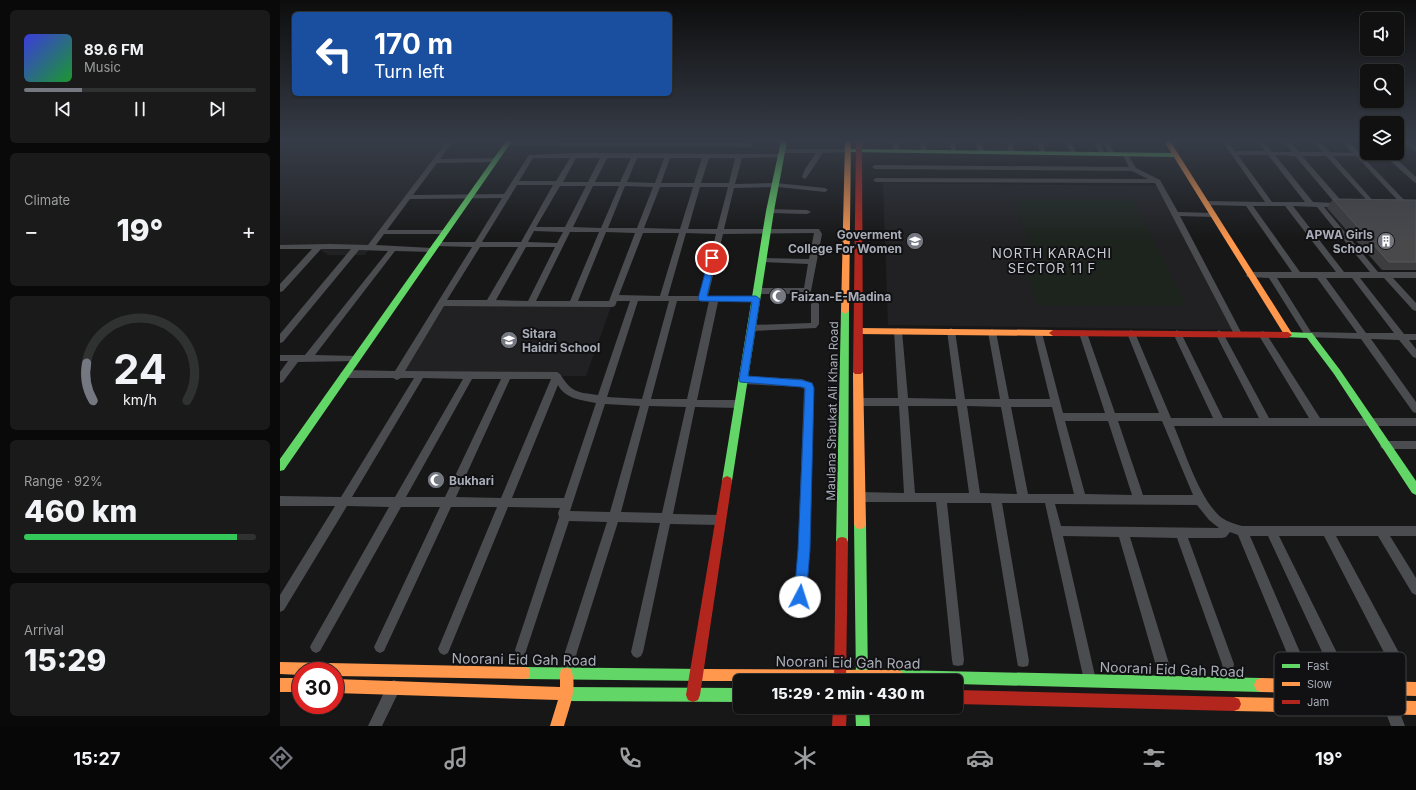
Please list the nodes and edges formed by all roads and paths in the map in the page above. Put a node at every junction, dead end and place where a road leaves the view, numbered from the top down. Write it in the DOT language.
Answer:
graph roads {
  1 [pos="425,175"];
  2 [pos="485,175"];
  3 [pos="519,175"];
  4 [pos="563,175"];
  5 [pos="595,175"];
  6 [pos="627,175"];
  7 [pos="661,175"];
  8 [pos="701,175"];
  9 [pos="733,175"];
  10 [pos="777,175"];
  11 [pos="848,175"];
  12 [pos="859,175"];
  13 [pos="1145,175"];
  14 [pos="1188,175"];
  15 [pos="1250,175"];
  16 [pos="1287,175"];
  17 [pos="1316,175"];
  18 [pos="1348,175"];
  19 [pos="1376,175"];
  20 [pos="876,180"];
  21 [pos="1158,181"];
  22 [pos="514,183"];
  23 [pos="558,184"];
  24 [pos="591,184"];
  25 [pos="623,184"];
  26 [pos="657,185"];
  27 [pos="698,185"];
  28 [pos="730,185"];
  29 [pos="775,185"];
  30 [pos="825,190"];
  31 [pos="470,196"];
  32 [pos="506,196"];
  33 [pos="408,197"];
  34 [pos="1206,203"];
  35 [pos="1248,204"];
  36 [pos="1271,205"];
  37 [pos="1288,205"];
  38 [pos="1311,205"];
  39 [pos="1319,205"];
  40 [pos="1361,205"];
  41 [pos="1404,206"];
  42 [pos="770,211"];
  43 [pos="808,212"];
  44 [pos="1175,214"];
  45 [pos="1213,215"];
  46 [pos="532,229"];
  47 [pos="567,230"];
  48 [pos="603,230"];
  49 [pos="640,230"];
  50 [pos="683,231"];
  51 [pos="767,231"];
  52 [pos="383,232"];
  53 [pos="445,232"];
  54 [pos="719,232"];
  55 [pos="477,244"];
  56 [pos="522,244"];
  57 [pos="559,245"];
  58 [pos="318,247"];
  59 [pos="357,247"];
  60 [pos="434,247"];
  61 [pos="281,248"];
  62 [pos="370,248"];
  63 [pos="393,250"];
  64 [pos="762,260"];
  65 [pos="812,262"];
  66 [pos="1319,274"];
  67 [pos="1341,274"];
  68 [pos="1353,274"];
  69 [pos="1376,274"];
  70 [pos="1386,274"];
  71 [pos="1250,275"];
  72 [pos="1271,275"];
  73 [pos="1298,275"];
  74 [pos="1416,275"];
  75 [pos="280,289"];
  76 [pos="757,295"];
  77 [pos="615,298"];
  78 [pos="635,298"];
  79 [pos="663,298"];
  80 [pos="674,298"];
  81 [pos="703,299"];
  82 [pos="714,299"];
  83 [pos="441,303"];
  84 [pos="490,303"];
  85 [pos="531,303"];
  86 [pos="573,303"];
  87 [pos="815,304"];
  88 [pos="1416,308"];
  89 [pos="752,328"];
  90 [pos="858,331"];
  91 [pos="898,331"];
  92 [pos="950,331"];
  93 [pos="992,332"];
  94 [pos="1038,333"];
  95 [pos="1083,333"];
  96 [pos="1131,333"];
  97 [pos="1177,333"];
  98 [pos="1219,333"];
  99 [pos="1238,334"];
  100 [pos="1262,334"];
  101 [pos="1288,334"];
  102 [pos="1309,335"];
  103 [pos="1363,336"];
  104 [pos="1402,337"];
  105 [pos="1416,337"];
  106 [pos="280,340"];
  107 [pos="1416,355"];
  108 [pos="280,358"];
  109 [pos="296,358"];
  110 [pos="308,358"];
  111 [pos="356,359"];
  112 [pos="345,374"];
  113 [pos="397,376"];
  114 [pos="420,376"];
  115 [pos="468,376"];
  116 [pos="507,376"];
  117 [pos="557,376"];
  118 [pos="280,379"];
  119 [pos="743,380"];
  120 [pos="601,400"];
  121 [pos="647,402"];
  122 [pos="858,402"];
  123 [pos="903,402"];
  124 [pos="961,402"];
  125 [pos="1005,402"];
  126 [pos="690,403"];
  127 [pos="1055,403"];
  128 [pos="739,404"];
  129 [pos="1416,409"];
  130 [pos="1059,417"];
  131 [pos="1111,417"];
  132 [pos="1167,419"];
  133 [pos="1220,422"];
  134 [pos="1266,422"];
  135 [pos="1317,422"];
  136 [pos="1370,422"];
  137 [pos="1416,422"];
  138 [pos="1385,445"];
  139 [pos="1416,445"];
  140 [pos="280,467"];
  141 [pos="1416,490"];
  142 [pos="859,497"];
  143 [pos="910,497"];
  144 [pos="941,498"];
  145 [pos="975,498"];
  146 [pos="996,498"];
  147 [pos="1023,498"];
  148 [pos="1049,499"];
  149 [pos="1081,499"];
  150 [pos="1139,499"];
  151 [pos="1200,500"];
  152 [pos="280,501"];
  153 [pos="343,502"];
  154 [pos="397,502"];
  155 [pos="447,503"];
  156 [pos="505,504"];
  157 [pos="566,511"];
  158 [pos="614,517"];
  159 [pos="666,518"];
  160 [pos="721,520"];
  161 [pos="1227,527"];
  162 [pos="1242,531"];
  163 [pos="1271,531"];
  164 [pos="1327,531"];
  165 [pos="1381,531"];
  166 [pos="1416,531"];
  167 [pos="1056,532"];
  168 [pos="1123,532"];
  169 [pos="1180,533"];
  170 [pos="1416,589"];
  171 [pos="800,597"];
  172 [pos="280,606"];
  173 [pos="316,646"];
  174 [pos="380,648"];
  175 [pos="444,649"];
  176 [pos="521,650"];
  177 [pos="637,652"];
  178 [pos="1293,652"];
  179 [pos="1329,652"];
  180 [pos="1391,652"];
  181 [pos="958,660"];
  182 [pos="1023,661"];
  183 [pos="1228,664"];
  184 [pos="280,668"];
  185 [pos="566,674"];
  186 [pos="840,674"];
  187 [pos="862,674"];
  188 [pos="696,675"];
  189 [pos="733,676"];
  190 [pos="963,679"];
  191 [pos="1090,680"];
  192 [pos="1168,682"];
  193 [pos="280,685"];
  194 [pos="292,685"];
  195 [pos="344,686"];
  196 [pos="1274,686"];
  197 [pos="394,687"];
  198 [pos="1406,689"];
  199 [pos="1416,689"];
  200 [pos="567,694"];
  201 [pos="693,695"];
  202 [pos="733,695"];
  203 [pos="963,697"];
  204 [pos="1274,705"];
  205 [pos="840,714"];
  206 [pos="862,714"];
  207 [pos="1394,716"];
  208 [pos="375,726"];
  209 [pos="557,726"];
  210 [pos="839,726"];
  211 [pos="863,726"];
  212 [pos="1398,726"];
  1 -- 33 [label="street"];
  2 -- 31 [label="main road"];
  3 -- 22 [label="street"];
  4 -- 23 [label="street"];
  5 -- 24 [label="street"];
  6 -- 25 [label="street"];
  7 -- 26 [label="street"];
  8 -- 27 [label="street"];
  9 -- 28 [label="street"];
  10 -- 29 [label="main road"];
  11 -- 186 [label="main road, Maulana Shaukat Ali Khan Road"];
  12 -- 90 [label="main road, Maulana Shaukat Ali Khan Road"];
  13 -- 21 [label="street"];
  14 -- 34 [label="main road"];
  15 -- 36 [label="street"];
  16 -- 38 [label="street"];
  17 -- 39 [label="street"];
  18 -- 40 [label="street"];
  19 -- 41 [label="street"];
  20 -- 21 [label="street"];
  21 -- 44 [label="street"];
  22 -- 23 [label="street"];
  22 -- 32 [label="street"];
  23 -- 24 [label="street"];
  23 -- 46 [label="street"];
  24 -- 25 [label="street"];
  24 -- 47 [label="street"];
  25 -- 26 [label="street"];
  25 -- 48 [label="street"];
  26 -- 27 [label="street"];
  26 -- 49 [label="street"];
  27 -- 28 [label="street"];
  27 -- 50 [label="street"];
  28 -- 29 [label="street"];
  28 -- 54 [label="street"];
  29 -- 30 [label="street"];
  29 -- 42 [label="main road"];
  31 -- 32 [label="street"];
  31 -- 33 [label="street"];
  31 -- 53 [label="main road"];
  32 -- 55 [label="street"];
  33 -- 52 [label="street"];
  34 -- 35 [label="street"];
  34 -- 45 [label="main road"];
  35 -- 36 [label="street"];
  35 -- 73 [label="street"];
  36 -- 37 [label="street"];
  37 -- 38 [label="street"];
  37 -- 67 [label="street"];
  38 -- 39 [label="street"];
  39 -- 69 [label="street"];
  42 -- 43 [label="street"];
  42 -- 51 [label="main road"];
  44 -- 45 [label="street"];
  44 -- 99 [label="street"];
  45 -- 71 [label="main road"];
  46 -- 47 [label="street"];
  46 -- 56 [label="street"];
  47 -- 48 [label="street"];
  47 -- 57 [label="street"];
  48 -- 49 [label="street"];
  48 -- 86 [label="street"];
  49 -- 50 [label="street"];
  49 -- 77 [label="street"];
  50 -- 54 [label="street"];
  50 -- 79 [label="street"];
  51 -- 54 [label="street"];
  51 -- 64 [label="main road"];
  51 -- 65 [label="street"];
  52 -- 53 [label="street"];
  52 -- 62 [label="street"];
  53 -- 60 [label="main road"];
  54 -- 81 [label="street"];
  55 -- 56 [label="street"];
  55 -- 60 [label="street"];
  55 -- 83 [label="street"];
  56 -- 57 [label="street"];
  56 -- 84 [label="street"];
  57 -- 85 [label="street"];
  58 -- 59 [label="street"];
  58 -- 61 [label="street"];
  58 -- 75 [label="street"];
  59 -- 62 [label="street"];
  59 -- 106 [label="street"];
  60 -- 63 [label="street"];
  60 -- 111 [label="main road"];
  62 -- 63 [label="street"];
  63 -- 110 [label="street"];
  64 -- 65 [label="street"];
  64 -- 76 [label="main road"];
  65 -- 76 [label="street"];
  66 -- 67 [label="street"];
  66 -- 73 [label="street"];
  66 -- 103 [label="street"];
  67 -- 68 [label="street"];
  68 -- 69 [label="street"];
  68 -- 104 [label="street"];
  69 -- 70 [label="street"];
  70 -- 74 [label="street"];
  70 -- 88 [label="street"];
  71 -- 72 [label="street"];
  71 -- 101 [label="main road"];
  72 -- 73 [label="street"];
  72 -- 102 [label="street"];
  76 -- 82 [label="street"];
  76 -- 89 [label="main road"];
  77 -- 78 [label="street"];
  77 -- 86 [label="street"];
  78 -- 79 [label="street"];
  78 -- 120 [label="street"];
  79 -- 80 [label="street"];
  80 -- 81 [label="street"];
  80 -- 121 [label="street"];
  81 -- 82 [label="street"];
  82 -- 126 [label="street"];
  83 -- 84 [label="street"];
  83 -- 113 [label="street"];
  84 -- 85 [label="street"];
  85 -- 86 [label="street"];
  87 -- 89 [label="street"];
  89 -- 119 [label="main road"];
  90 -- 91 [label="main road"];
  90 -- 122 [label="main road, Maulana Shaukat Ali Khan Road"];
  91 -- 92 [label="main road"];
  91 -- 123 [label="street"];
  92 -- 93 [label="main road"];
  92 -- 124 [label="street"];
  93 -- 94 [label="main road"];
  93 -- 125 [label="street"];
  94 -- 95 [label="main road"];
  94 -- 127 [label="street"];
  95 -- 96 [label="main road"];
  95 -- 131 [label="street"];
  96 -- 97 [label="main road"];
  96 -- 132 [label="street"];
  97 -- 98 [label="main road"];
  97 -- 133 [label="street"];
  98 -- 99 [label="main road"];
  98 -- 134 [label="street"];
  99 -- 100 [label="main road"];
  100 -- 101 [label="main road"];
  100 -- 135 [label="street"];
  101 -- 102 [label="main road"];
  102 -- 103 [label="street"];
  102 -- 136 [label="main road"];
  103 -- 104 [label="street"];
  103 -- 129 [label="street"];
  104 -- 105 [label="street"];
  104 -- 107 [label="street"];
  108 -- 109 [label="street"];
  109 -- 110 [label="street"];
  109 -- 118 [label="street"];
  110 -- 111 [label="street"];
  111 -- 112 [label="main road"];
  112 -- 113 [label="street"];
  112 -- 140 [label="main road"];
  113 -- 114 [label="street"];
  114 -- 115 [label="street"];
  114 -- 153 [label="street"];
  115 -- 116 [label="street"];
  115 -- 154 [label="street"];
  116 -- 117 [label="street"];
  116 -- 155 [label="street"];
  117 -- 120 [label="street"];
  117 -- 156 [label="street"];
  119 -- 128 [label="main road"];
  119 -- 171 [label="street"];
  120 -- 121 [label="street"];
  120 -- 157 [label="street"];
  121 -- 126 [label="street"];
  121 -- 158 [label="street"];
  122 -- 123 [label="street"];
  122 -- 142 [label="main road, Maulana Shaukat Ali Khan Road"];
  123 -- 124 [label="street"];
  123 -- 143 [label="street"];
  124 -- 125 [label="street"];
  124 -- 145 [label="street"];
  125 -- 127 [label="street"];
  125 -- 147 [label="street"];
  126 -- 128 [label="street"];
  126 -- 159 [label="street"];
  127 -- 130 [label="street"];
  128 -- 160 [label="main road"];
  130 -- 131 [label="street"];
  130 -- 149 [label="street"];
  131 -- 132 [label="street"];
  131 -- 150 [label="street"];
  132 -- 133 [label="street"];
  132 -- 151 [label="street"];
  133 -- 134 [label="street"];
  134 -- 135 [label="street"];
  135 -- 136 [label="street"];
  136 -- 137 [label="street"];
  136 -- 138 [label="main road"];
  138 -- 139 [label="street"];
  138 -- 141 [label="main road"];
  142 -- 143 [label="street"];
  142 -- 187 [label="main road, Maulana Shaukat Ali Khan Road"];
  143 -- 144 [label="street"];
  144 -- 145 [label="street"];
  144 -- 181 [label="street"];
  145 -- 146 [label="street"];
  146 -- 147 [label="street"];
  146 -- 182 [label="street"];
  147 -- 148 [label="street"];
  148 -- 149 [label="street"];
  148 -- 167 [label="street"];
  149 -- 150 [label="street"];
  150 -- 151 [label="street"];
  151 -- 161 [label="street"];
  152 -- 153 [label="street"];
  153 -- 154 [label="street"];
  153 -- 172 [label="street"];
  154 -- 155 [label="street"];
  154 -- 173 [label="street"];
  155 -- 156 [label="street"];
  155 -- 174 [label="street"];
  156 -- 157 [label="street"];
  156 -- 175 [label="street"];
  157 -- 158 [label="street"];
  157 -- 176 [label="street"];
  158 -- 159 [label="street"];
  158 -- 185 [label="street"];
  159 -- 160 [label="street"];
  159 -- 177 [label="street"];
  160 -- 188 [label="main road"];
  161 -- 162 [label="street"];
  161 -- 169 [label="street"];
  162 -- 163 [label="street"];
  162 -- 178 [label="street"];
  163 -- 164 [label="street"];
  163 -- 179 [label="street"];
  164 -- 165 [label="street"];
  164 -- 180 [label="street"];
  165 -- 166 [label="street"];
  165 -- 170 [label="street"];
  167 -- 168 [label="street"];
  167 -- 191 [label="street"];
  168 -- 169 [label="street"];
  168 -- 192 [label="street"];
  169 -- 183 [label="street"];
  184 -- 185 [label="main road, Noorani Eid Gah Road"];
  185 -- 188 [label="main road, Noorani Eid Gah Road"];
  185 -- 200 [label="main road"];
  188 -- 189 [label="main road, Noorani Eid Gah Road"];
  188 -- 201 [label="main road"];
  190 -- 191 [label="main road, Noorani Eid Gah Road"];
  191 -- 192 [label="main road, Noorani Eid Gah Road"];
  192 -- 196 [label="main road, Noorani Eid Gah Road"];
  193 -- 194 [label="main road"];
  195 -- 197 [label="main road"];
  197 -- 200 [label="main road"];
  197 -- 208 [label="street"];
  198 -- 199 [label="main road, Noorani Eid Gah Road"];
  200 -- 201 [label="main road"];
  200 -- 209 [label="main road"];
  201 -- 202 [label="main road"];
  203 -- 204 [label="main road"];
  205 -- 210 [label="main road"];
  206 -- 211 [label="main road"];
  207 -- 212 [label="street"];
}
